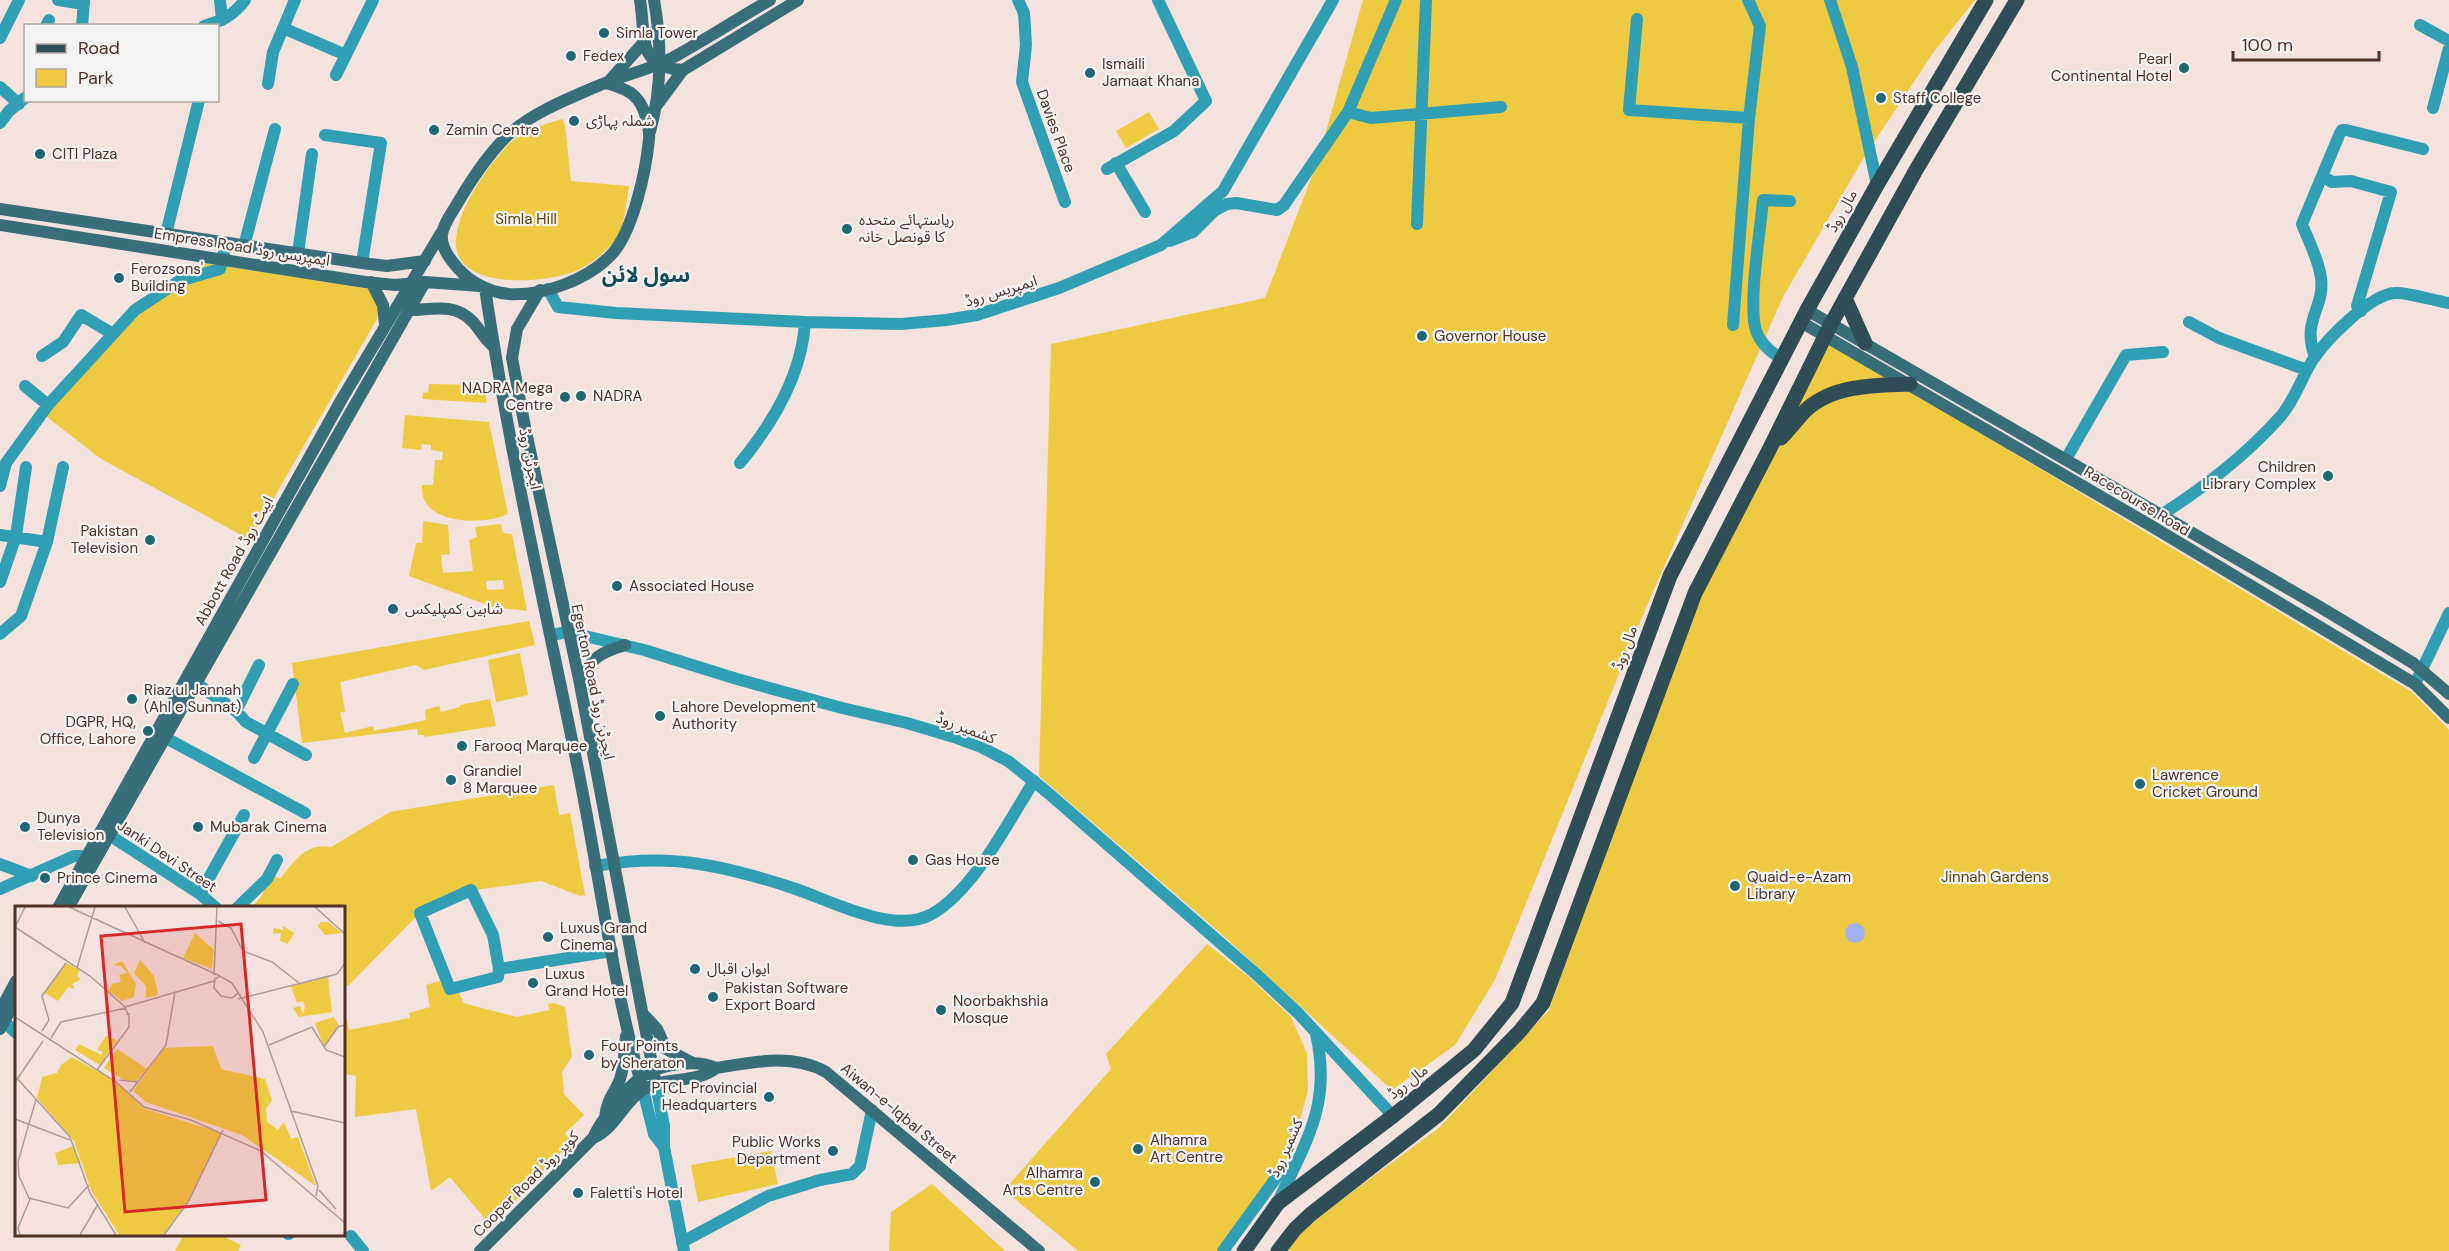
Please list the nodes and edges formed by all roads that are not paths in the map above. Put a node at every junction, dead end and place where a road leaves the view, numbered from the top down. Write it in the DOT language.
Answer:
graph roads {
  1 [pos="19,0"];
  2 [pos="58,0"];
  3 [pos="213,0"];
  4 [pos="245,0"];
  5 [pos="295,0"];
  6 [pos="373,0"];
  7 [pos="640,0"];
  8 [pos="654,0"];
  9 [pos="770,0"];
  10 [pos="798,0"];
  11 [pos="1018,0"];
  12 [pos="1158,0"];
  13 [pos="1333,0"];
  14 [pos="1396,0"];
  15 [pos="1426,0"];
  16 [pos="1748,0"];
  17 [pos="1830,0"];
  18 [pos="1986,0"];
  19 [pos="2017,0"];
  20 [pos="84,2"];
  21 [pos="220,16"];
  22 [pos="1637,19"];
  23 [pos="82,24"];
  24 [pos="207,24"];
  25 [pos="2420,25"];
  26 [pos="284,28"];
  27 [pos="0,38"];
  28 [pos="2449,40"];
  29 [pos="644,42"];
  30 [pos="2449,48"];
  31 [pos="346,55"];
  32 [pos="660,64"];
  33 [pos="683,70"];
  34 [pos="336,75"];
  35 [pos="607,83"];
  36 [pos="268,84"];
  37 [pos="0,87"];
  38 [pos="22,101"];
  39 [pos="199,102"];
  40 [pos="657,105"];
  41 [pos="1502,107"];
  42 [pos="2433,108"];
  43 [pos="1348,112"];
  44 [pos="1421,115"];
  45 [pos="1749,118"];
  46 [pos="0,123"];
  47 [pos="275,129"];
  48 [pos="325,135"];
  49 [pos="649,137"];
  50 [pos="2423,149"];
  51 [pos="312,154"];
  52 [pos="2322,176"];
  53 [pos="1876,185"];
  54 [pos="1790,201"];
  55 [pos="1065,202"];
  56 [pos="0,209"];
  57 [pos="1145,212"];
  58 [pos="1417,224"];
  59 [pos="0,225"];
  60 [pos="441,233"];
  61 [pos="166,234"];
  62 [pos="226,244"];
  63 [pos="1161,245"];
  64 [pos="244,246"];
  65 [pos="298,253"];
  66 [pos="223,259"];
  67 [pos="425,261"];
  68 [pos="362,263"];
  69 [pos="371,282"];
  70 [pos="425,282"];
  71 [pos="403,287"];
  72 [pos="482,287"];
  73 [pos="544,290"];
  74 [pos="416,297"];
  75 [pos="1845,298"];
  76 [pos="2449,303"];
  77 [pos="439,307"];
  78 [pos="409,310"];
  79 [pos="2361,311"];
  80 [pos="1804,316"];
  81 [pos="805,322"];
  82 [pos="2189,322"];
  83 [pos="385,325"];
  84 [pos="1733,325"];
  85 [pos="1828,329"];
  86 [pos="113,334"];
  87 [pos="1865,343"];
  88 [pos="493,346"];
  89 [pos="2163,351"];
  90 [pos="42,356"];
  91 [pos="2315,357"];
  92 [pos="1781,358"];
  93 [pos="2307,370"];
  94 [pos="1910,384"];
  95 [pos="25,386"];
  96 [pos="48,405"];
  97 [pos="1770,448"];
  98 [pos="2066,459"];
  99 [pos="740,463"];
  100 [pos="26,467"];
  101 [pos="63,467"];
  102 [pos="0,486"];
  103 [pos="0,491"];
  104 [pos="22,494"];
  105 [pos="2161,515"];
  106 [pos="0,535"];
  107 [pos="16,536"];
  108 [pos="47,542"];
  109 [pos="263,551"];
  110 [pos="0,582"];
  111 [pos="2449,613"];
  112 [pos="568,632"];
  113 [pos="0,634"];
  114 [pos="551,635"];
  115 [pos="212,642"];
  116 [pos="625,645"];
  117 [pos="259,665"];
  118 [pos="2423,670"];
  119 [pos="579,679"];
  120 [pos="196,683"];
  121 [pos="293,684"];
  122 [pos="2415,684"];
  123 [pos="2449,694"];
  124 [pos="236,711"];
  125 [pos="2449,718"];
  126 [pos="267,733"];
  127 [pos="164,737"];
  128 [pos="306,755"];
  129 [pos="254,758"];
  130 [pos="1034,781"];
  131 [pos="305,813"];
  132 [pos="244,815"];
  133 [pos="106,833"];
  134 [pos="89,860"];
  135 [pos="277,860"];
  136 [pos="614,862"];
  137 [pos="0,864"];
  138 [pos="595,866"];
  139 [pos="32,876"];
  140 [pos="0,889"];
  141 [pos="200,894"];
  142 [pos="59,906"];
  143 [pos="69,906"];
  144 [pos="214,906"];
  145 [pos="239,906"];
  146 [pos="612,951"];
  147 [pos="499,969"];
  148 [pos="15,984"];
  149 [pos="15,1000"];
  150 [pos="645,1016"];
  151 [pos="1,1020"];
  152 [pos="627,1023"];
  153 [pos="15,1032"];
  154 [pos="1316,1033"];
  155 [pos="693,1064"];
  156 [pos="716,1068"];
  157 [pos="655,1071"];
  158 [pos="641,1084"];
  159 [pos="656,1085"];
  160 [pos="872,1110"];
  161 [pos="1393,1116"];
  162 [pos="605,1118"];
  163 [pos="593,1138"];
  164 [pos="664,1147"];
  165 [pos="1294,1167"];
  166 [pos="1278,1203"];
  167 [pos="351,1236"];
  168 [pos="683,1246"];
  169 [pos="363,1251"];
  170 [pos="480,1251"];
  171 [pos="1039,1251"];
  172 [pos="1223,1251"];
  173 [pos="1244,1251"];
  174 [pos="1278,1251"];
  1 -- 27 [label="street"];
  2 -- 20 [label="street"];
  3 -- 21 [label="street"];
  4 -- 21 [label="street"];
  5 -- 26 [label="street"];
  6 -- 31 [label="street"];
  7 -- 29 [label="main road"];
  8 -- 32 [label="main road"];
  9 -- 32 [label="main road"];
  10 -- 33 [label="main road"];
  11 -- 55 [label="street, Davies Place"];
  12 -- 57 [label="street"];
  13 -- 63 [label="street, ایمپریس روڈ"];
  14 -- 43 [label="street"];
  15 -- 44 [label="street"];
  16 -- 45 [label="street"];
  17 -- 53 [label="street"];
  18 -- 53 [label="main road, مال روڈ"];
  19 -- 75 [label="main road"];
  20 -- 23 [label="street"];
  21 -- 24 [label="street"];
  22 -- 45 [label="street"];
  25 -- 28 [label="street"];
  26 -- 31 [label="street"];
  26 -- 36 [label="street"];
  29 -- 32 [label="main road"];
  29 -- 35 [label="main road"];
  30 -- 42 [label="street"];
  31 -- 34 [label="street"];
  32 -- 33 [label="main road"];
  32 -- 35 [label="main road"];
  32 -- 40 [label="main road"];
  33 -- 40 [label="main road"];
  35 -- 49 [label="main road"];
  35 -- 60 [label="main road"];
  37 -- 38 [label="street"];
  38 -- 46 [label="street"];
  39 -- 61 [label="street"];
  40 -- 49 [label="main road"];
  41 -- 44 [label="street"];
  43 -- 44 [label="street"];
  43 -- 63 [label="street"];
  44 -- 58 [label="street"];
  45 -- 84 [label="street"];
  47 -- 64 [label="street"];
  48 -- 68 [label="street"];
  49 -- 73 [label="main road"];
  50 -- 52 [label="street"];
  51 -- 65 [label="street"];
  52 -- 79 [label="street"];
  52 -- 91 [label="street"];
  53 -- 80 [label="main road, مال روڈ"];
  54 -- 92 [label="street"];
  56 -- 61 [label="main road, Empress Road ایمپریس روڈ"];
  59 -- 66 [label="main road, Empress Road ایمپریس روڈ"];
  60 -- 67 [label="main road, Abbott Road ایبٹ روڈ"];
  60 -- 72 [label="main road"];
  61 -- 62 [label="main road, Empress Road ایمپریس روڈ"];
  62 -- 64 [label="main road, Empress Road ایمپریس روڈ"];
  62 -- 66 [label="street"];
  63 -- 81 [label="street, ایمپریس روڈ"];
  64 -- 65 [label="main road, Empress Road ایمپریس روڈ"];
  65 -- 68 [label="main road, Empress Road ایمپریس روڈ"];
  66 -- 69 [label="main road, Empress Road ایمپریس روڈ"];
  66 -- 86 [label="street"];
  67 -- 68 [label="main road, Empress Road ایمپریس روڈ"];
  67 -- 71 [label="main road, Abbott Road ایبٹ روڈ"];
  69 -- 71 [label="main road, Empress Road ایمپریس روڈ"];
  69 -- 83 [label="main road"];
  70 -- 71 [label="main road, Empress Road ایمپریس روڈ"];
  70 -- 72 [label="main road, Empress Road ایمپریس روڈ"];
  70 -- 74 [label="main road, Abbott Road ایبٹ روڈ"];
  71 -- 74 [label="main road"];
  71 -- 83 [label="main road, Abbott Road ایبٹ روڈ"];
  72 -- 73 [label="main road"];
  72 -- 88 [label="main road, ایجرٹن روڈ"];
  73 -- 81 [label="street, ایمپریس روڈ"];
  73 -- 112 [label="main road, Egerton Road ایجرٹن روڈ"];
  74 -- 77 [label="main road"];
  74 -- 78 [label="main road, Abbott Road ایبٹ روڈ"];
  75 -- 85 [label="main road"];
  75 -- 87 [label="main road"];
  76 -- 79 [label="street"];
  77 -- 78 [label="main road"];
  77 -- 88 [label="main road"];
  78 -- 109 [label="main road, Abbott Road ایبٹ روڈ"];
  79 -- 91 [label="street"];
  80 -- 85 [label="main road, Racecourse Road"];
  80 -- 92 [label="main road, مال روڈ"];
  81 -- 99 [label="street"];
  82 -- 93 [label="street"];
  83 -- 109 [label="main road, Abbott Road ایبٹ روڈ"];
  85 -- 87 [label="main road, Racecourse Road"];
  85 -- 94 [label="main road, Racecourse Road"];
  85 -- 97 [label="main road"];
  86 -- 90 [label="street"];
  86 -- 96 [label="street"];
  87 -- 98 [label="main road, Racecourse Road"];
  88 -- 114 [label="main road, ایجرٹن روڈ"];
  89 -- 98 [label="street"];
  91 -- 93 [label="street"];
  92 -- 161 [label="main road, مال روڈ"];
  93 -- 105 [label="street"];
  94 -- 97 [label="main road"];
  94 -- 122 [label="main road, Racecourse Road"];
  95 -- 96 [label="street"];
  96 -- 102 [label="street"];
  97 -- 174 [label="main road"];
  98 -- 105 [label="main road, Racecourse Road"];
  100 -- 104 [label="street"];
  101 -- 108 [label="street"];
  103 -- 104 [label="street"];
  104 -- 107 [label="street"];
  105 -- 118 [label="main road, Racecourse Road"];
  106 -- 107 [label="street"];
  107 -- 108 [label="street"];
  107 -- 110 [label="street"];
  108 -- 113 [label="street"];
  109 -- 115 [label="main road, Abbott Road ایبٹ روڈ"];
  111 -- 118 [label="street"];
  112 -- 114 [label="street, کشمیر روڈ"];
  112 -- 116 [label="street, کشمیر روڈ"];
  112 -- 119 [label="main road, Egerton Road ایجرٹن روڈ"];
  114 -- 138 [label="main road"];
  115 -- 120 [label="main road, Abbott Road ایبٹ روڈ"];
  115 -- 133 [label="main road, Abbott Road ایبٹ روڈ"];
  116 -- 119 [label="main road"];
  116 -- 130 [label="street, کشمیر روڈ"];
  117 -- 124 [label="street"];
  118 -- 122 [label="street"];
  118 -- 123 [label="main road, Racecourse Road"];
  119 -- 136 [label="main road, Egerton Road ایجرٹن روڈ"];
  120 -- 124 [label="street"];
  120 -- 127 [label="main road, Abbott Road ایبٹ روڈ"];
  121 -- 126 [label="street"];
  122 -- 125 [label="main road, Racecourse Road"];
  124 -- 126 [label="street"];
  126 -- 128 [label="street"];
  126 -- 129 [label="street"];
  127 -- 131 [label="street"];
  127 -- 133 [label="main road, Abbott Road ایبٹ روڈ"];
  130 -- 136 [label="street"];
  130 -- 154 [label="street, کشمیر روڈ"];
  132 -- 141 [label="street"];
  133 -- 134 [label="main road, Abbott Road ایبٹ روڈ"];
  133 -- 141 [label="street, Janki Devi Street"];
  134 -- 139 [label="street"];
  134 -- 142 [label="main road, Abbott Road ایبٹ روڈ"];
  134 -- 143 [label="main road, Abbott Road ایبٹ روڈ"];
  135 -- 145 [label="street"];
  136 -- 138 [label="street"];
  136 -- 150 [label="main road, Egerton Road ایجرٹن روڈ"];
  137 -- 139 [label="street"];
  138 -- 146 [label="main road"];
  139 -- 140 [label="street"];
  141 -- 144 [label="street, Janki Devi Street"];
  146 -- 147 [label="street"];
  146 -- 152 [label="main road"];
  147 -- 147 [label="street"];
  148 -- 151 [label="main road"];
  149 -- 151 [label="main road"];
  150 -- 155 [label="main road"];
  150 -- 157 [label="main road, Egerton Road ایجرٹن روڈ"];
  151 -- 153 [label="street"];
  152 -- 158 [label="main road"];
  152 -- 162 [label="main road"];
  154 -- 161 [label="street, کشمیر روڈ"];
  154 -- 165 [label="street, کشمیر روڈ"];
  155 -- 156 [label="main road, Aiwan-e-Iqbal Street"];
  155 -- 157 [label="main road, Aiwan-e-Iqbal Street"];
  156 -- 159 [label="main road, Aiwan-e-Iqbal Street"];
  156 -- 160 [label="main road, Aiwan-e-Iqbal Street"];
  157 -- 158 [label="main road, Aiwan-e-Iqbal Street"];
  157 -- 159 [label="main road, Egerton Road ایجرٹن روڈ"];
  158 -- 159 [label="main road, Aiwan-e-Iqbal Street"];
  158 -- 162 [label="main road, Cooper Road کوپر روڈ"];
  158 -- 163 [label="main road, Cooper Road کوپر روڈ"];
  158 -- 164 [label="street"];
  159 -- 164 [label="street"];
  160 -- 168 [label="street"];
  160 -- 171 [label="main road, Aiwan-e-Iqbal Street"];
  161 -- 166 [label="main road, مال روڈ"];
  162 -- 163 [label="main road, Cooper Road کوپر روڈ"];
  163 -- 170 [label="main road, Cooper Road کوپر روڈ"];
  164 -- 168 [label="street"];
  165 -- 166 [label="street, کشمیر روڈ"];
  165 -- 172 [label="street"];
  166 -- 173 [label="main road, مال روڈ"];
  167 -- 169 [label="street"];
}
